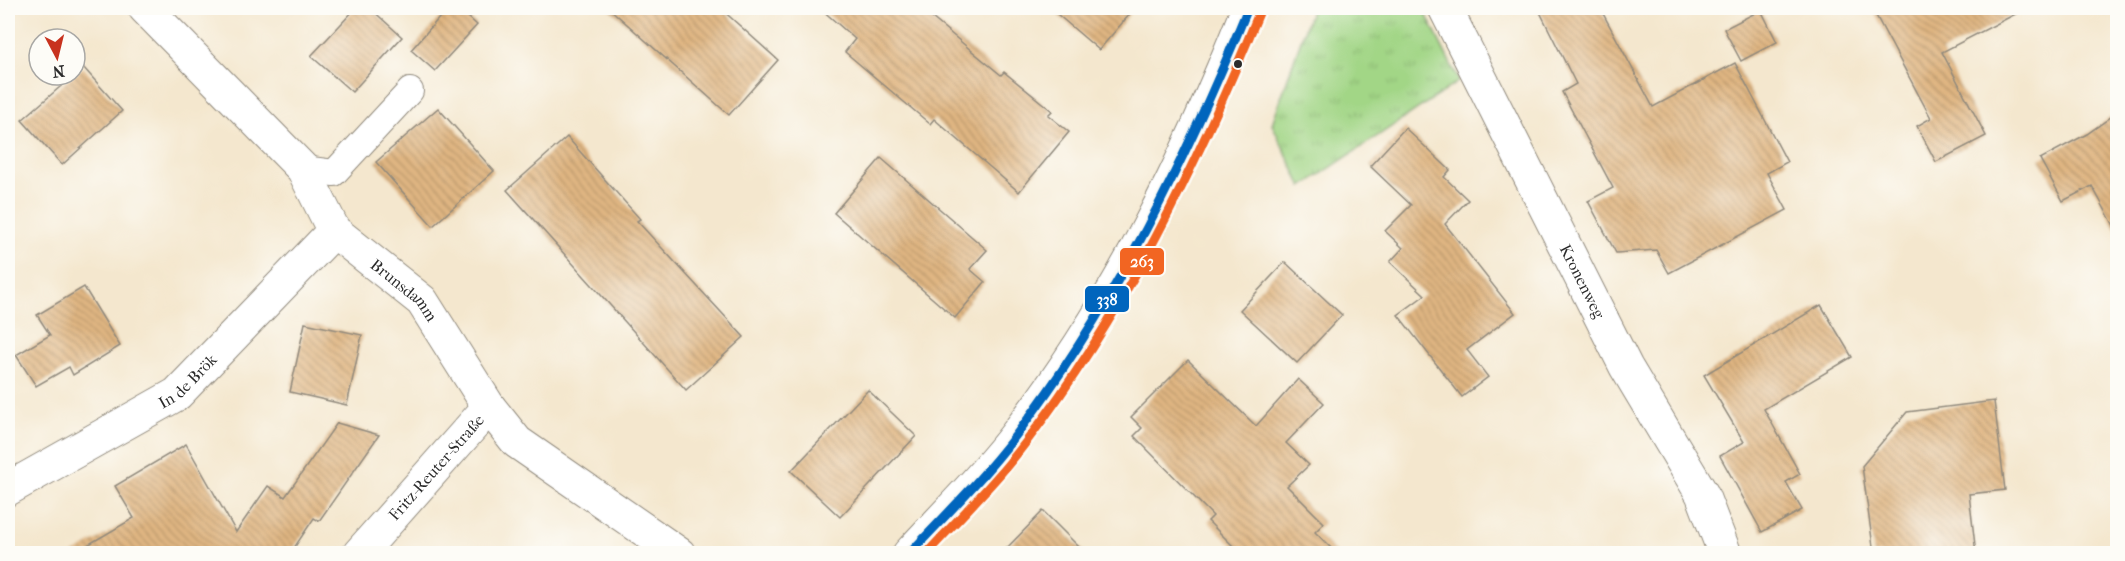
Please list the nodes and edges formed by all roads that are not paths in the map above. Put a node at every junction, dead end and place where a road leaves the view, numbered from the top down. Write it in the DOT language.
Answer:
graph roads {
  1 [pos="145,8"];
  2 [pos="1248,8"];
  3 [pos="1445,8"];
  4 [pos="410,91"];
  5 [pos="303,169"];
  6 [pos="334,231"];
  7 [pos="489,407"];
  8 [pos="8,489"];
  9 [pos="358,554"];
  10 [pos="679,554"];
  11 [pos="909,554"];
  12 [pos="1725,554"];
  1 -- 5 [label="street, Brunsdamm"];
  2 -- 11 [label="street"];
  3 -- 12 [label="street, Kronenweg"];
  4 -- 5 [label="lane"];
  5 -- 6 [label="street, Brunsdamm"];
  6 -- 7 [label="street, Brunsdamm"];
  6 -- 8 [label="street, In de Brök"];
  7 -- 9 [label="street, Fritz-Reuter-Straße"];
  7 -- 10 [label="street, Brunsdamm"];
}
